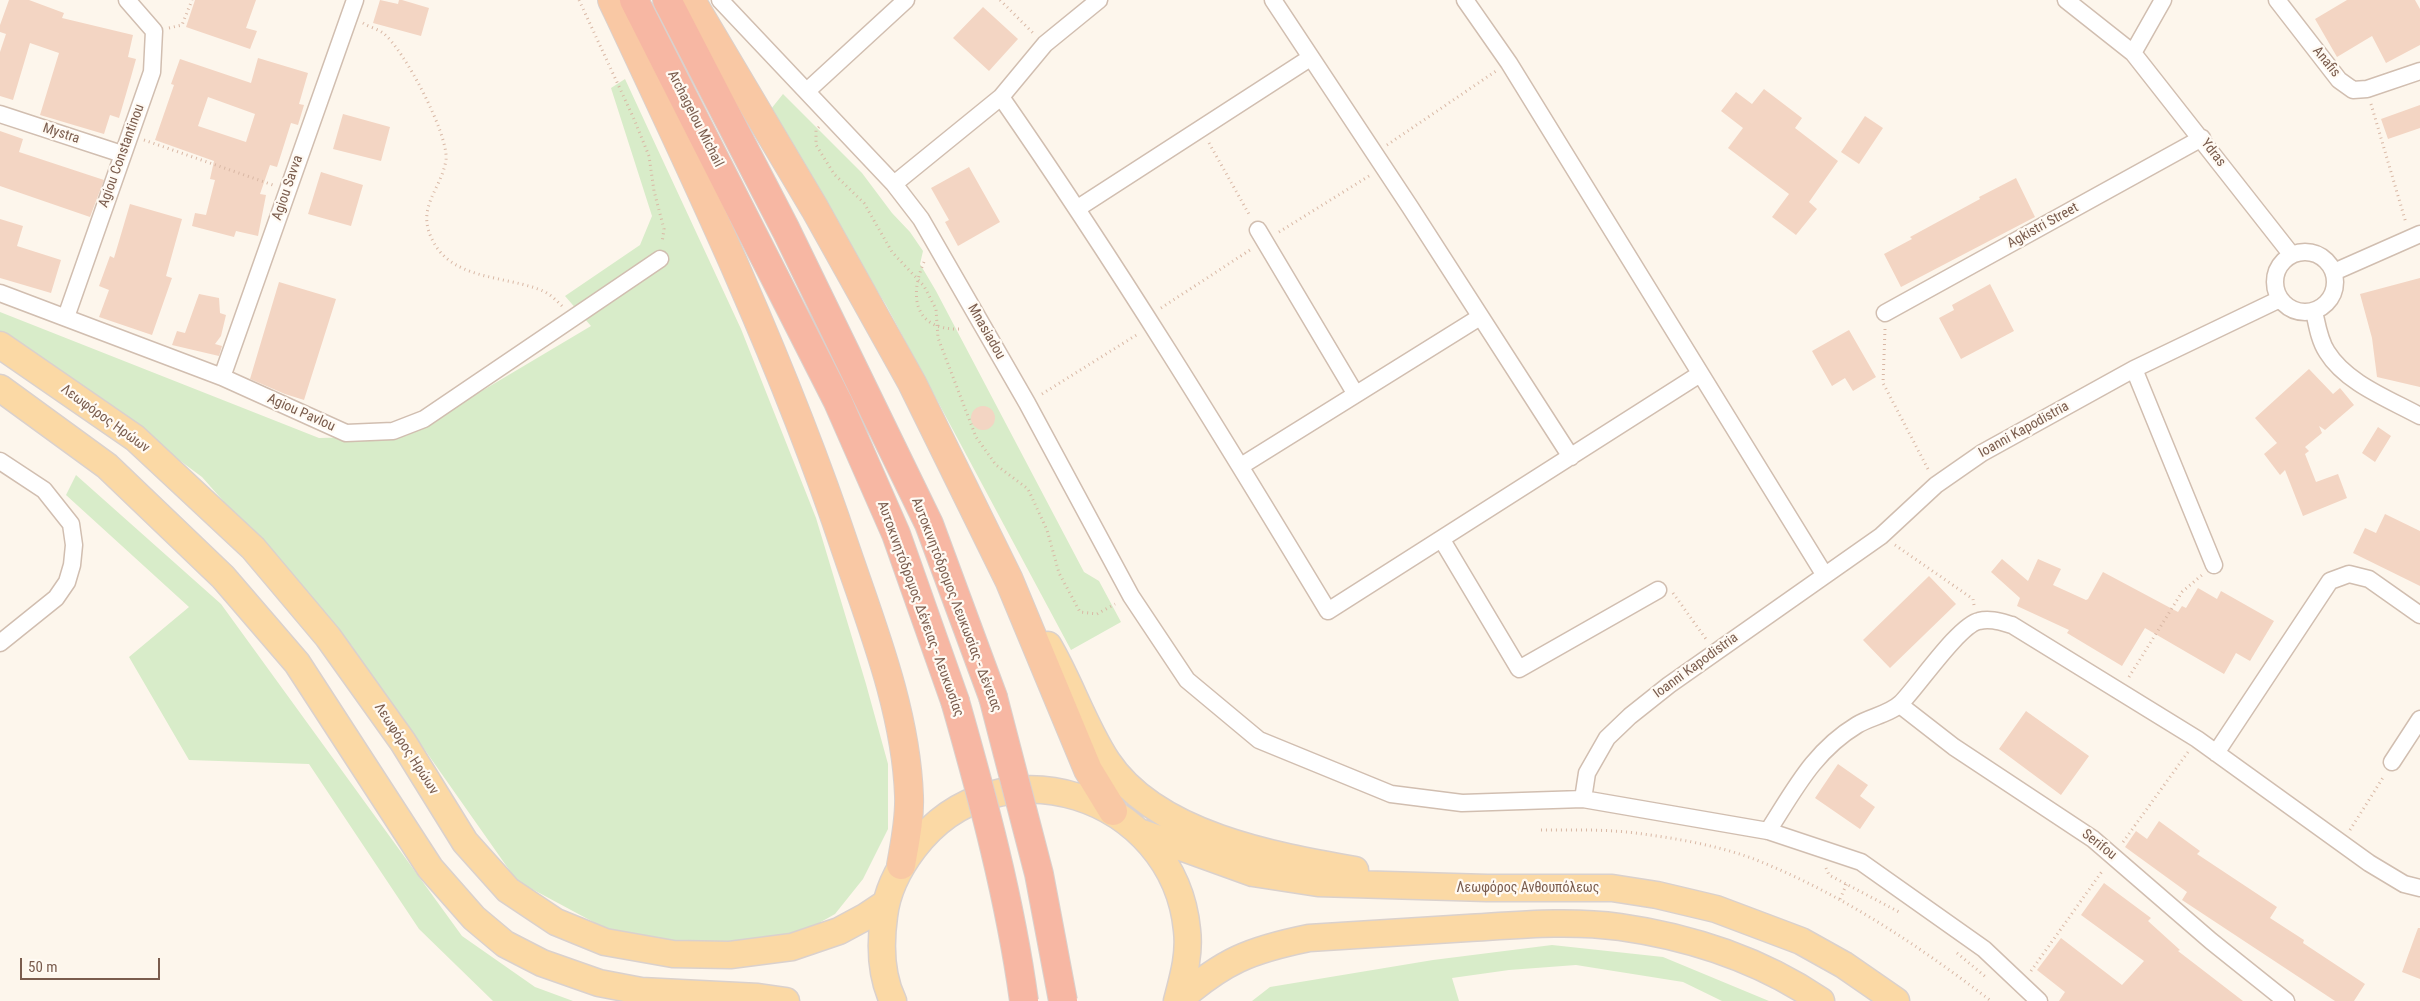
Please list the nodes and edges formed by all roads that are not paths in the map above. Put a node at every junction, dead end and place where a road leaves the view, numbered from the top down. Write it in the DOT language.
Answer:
graph roads {
  1 [pos="127,0"];
  2 [pos="355,0"];
  3 [pos="612,0"];
  4 [pos="634,0"];
  5 [pos="667,0"];
  6 [pos="691,0"];
  7 [pos="720,0"];
  8 [pos="906,0"];
  9 [pos="1099,0"];
  10 [pos="1273,0"];
  11 [pos="1466,0"];
  12 [pos="2066,0"];
  13 [pos="2163,0"];
  14 [pos="2277,0"];
  15 [pos="2133,54"];
  16 [pos="1310,58"];
  17 [pos="2420,71"];
  18 [pos="807,91"];
  19 [pos="1001,97"];
  20 [pos="0,114"];
  21 [pos="2202,138"];
  22 [pos="122,154"];
  23 [pos="894,184"];
  24 [pos="1078,208"];
  25 [pos="1261,236"];
  26 [pos="2415,236"];
  27 [pos="756,238"];
  28 [pos="2291,254"];
  29 [pos="660,259"];
  30 [pos="2334,272"];
  31 [pos="0,293"];
  32 [pos="2280,299"];
  33 [pos="2314,311"];
  34 [pos="1885,313"];
  35 [pos="66,317"];
  36 [pos="1480,318"];
  37 [pos="0,345"];
  38 [pos="2134,369"];
  39 [pos="1700,374"];
  40 [pos="222,377"];
  41 [pos="0,388"];
  42 [pos="1356,393"];
  43 [pos="2420,416"];
  44 [pos="1570,457"];
  45 [pos="0,461"];
  46 [pos="1241,466"];
  47 [pos="1442,540"];
  48 [pos="2214,566"];
  49 [pos="1824,574"];
  50 [pos="1009,580"];
  51 [pos="1658,590"];
  52 [pos="2420,615"];
  53 [pos="0,643"];
  54 [pos="1900,704"];
  55 [pos="2420,719"];
  56 [pos="2216,753"];
  57 [pos="2392,762"];
  58 [pos="1583,799"];
  59 [pos="1114,811"];
  60 [pos="1768,831"];
  61 [pos="1142,834"];
  62 [pos="901,865"];
  63 [pos="1487,888"];
  64 [pos="2420,888"];
  65 [pos="886,903"];
  66 [pos="697,996"];
  67 [pos="724,1001"];
  68 [pos="786,1001"];
  69 [pos="893,1001"];
  70 [pos="1024,1001"];
  71 [pos="1063,1001"];
  72 [pos="1177,1001"];
  73 [pos="1821,1001"];
  74 [pos="1896,1001"];
  75 [pos="2039,1001"];
  76 [pos="2286,1001"];
  1 -- 22 [label="street, Agiou Constantinou"];
  2 -- 40 [label="street, Agiou Savva"];
  3 -- 62 [label="highway"];
  4 -- 27 [label="highway, Archagelou Michail"];
  5 -- 71 [label="highway, Αυτοκινητόδρομος Λευκωσίας - Δένειας, bridge"];
  6 -- 50 [label="highway"];
  7 -- 18 [label="street, Mnasiadou"];
  8 -- 18 [label="street"];
  9 -- 19 [label="street"];
  10 -- 16 [label="street"];
  11 -- 39 [label="street"];
  12 -- 15 [label="street, Ydras"];
  13 -- 15 [label="street"];
  14 -- 17 [label="street, Anafis"];
  15 -- 21 [label="street, Ydras"];
  16 -- 24 [label="street"];
  16 -- 36 [label="street"];
  18 -- 23 [label="street, Mnasiadou"];
  19 -- 23 [label="street"];
  19 -- 24 [label="street"];
  20 -- 22 [label="street, Mystra"];
  21 -- 28 [label="street, Ydras"];
  21 -- 34 [label="street, Agkistri Street"];
  22 -- 35 [label="street, Agiou Constantinou"];
  23 -- 58 [label="street, Mnasiadou"];
  24 -- 46 [label="street"];
  25 -- 42 [label="street"];
  26 -- 30 [label="street"];
  27 -- 70 [label="highway, Αυτοκινητόδρομος Δένειας - Λευκωσίας, bridge"];
  28 -- 30 [label="street"];
  28 -- 32 [label="street"];
  29 -- 40 [label="street, Agiou Pavlou"];
  30 -- 33 [label="street"];
  31 -- 35 [label="street, Agiou Pavlou"];
  32 -- 33 [label="street"];
  32 -- 38 [label="street, Ioanni Kapodistria"];
  33 -- 43 [label="street"];
  35 -- 40 [label="street, Agiou Pavlou"];
  36 -- 42 [label="street"];
  36 -- 44 [label="street"];
  37 -- 65 [label="main road, Λεωφόρος Ηρώων"];
  38 -- 48 [label="street"];
  38 -- 49 [label="street, Ioanni Kapodistria"];
  39 -- 44 [label="street"];
  39 -- 49 [label="street"];
  41 -- 66 [label="main road"];
  42 -- 46 [label="street"];
  44 -- 47 [label="street"];
  45 -- 53 [label="street"];
  46 -- 47 [label="street"];
  47 -- 51 [label="street"];
  49 -- 58 [label="street, Ioanni Kapodistria"];
  50 -- 59 [label="highway"];
  50 -- 63 [label="main road"];
  52 -- 56 [label="street"];
  54 -- 56 [label="street"];
  54 -- 60 [label="street"];
  54 -- 76 [label="street, Serifou"];
  55 -- 57 [label="street"];
  56 -- 64 [label="street"];
  58 -- 60 [label="street"];
  59 -- 61 [label="main road"];
  59 -- 62 [label="main road"];
  60 -- 75 [label="street"];
  61 -- 63 [label="main road, Λεωφόρος Ανθουπόλεως"];
  61 -- 72 [label="main road"];
  62 -- 65 [label="main road"];
  63 -- 74 [label="main road, Λεωφόρος Ανθουπόλεως"];
  65 -- 69 [label="main road"];
  66 -- 67 [label="main road"];
  66 -- 68 [label="main road"];
  72 -- 73 [label="main road"];
}
